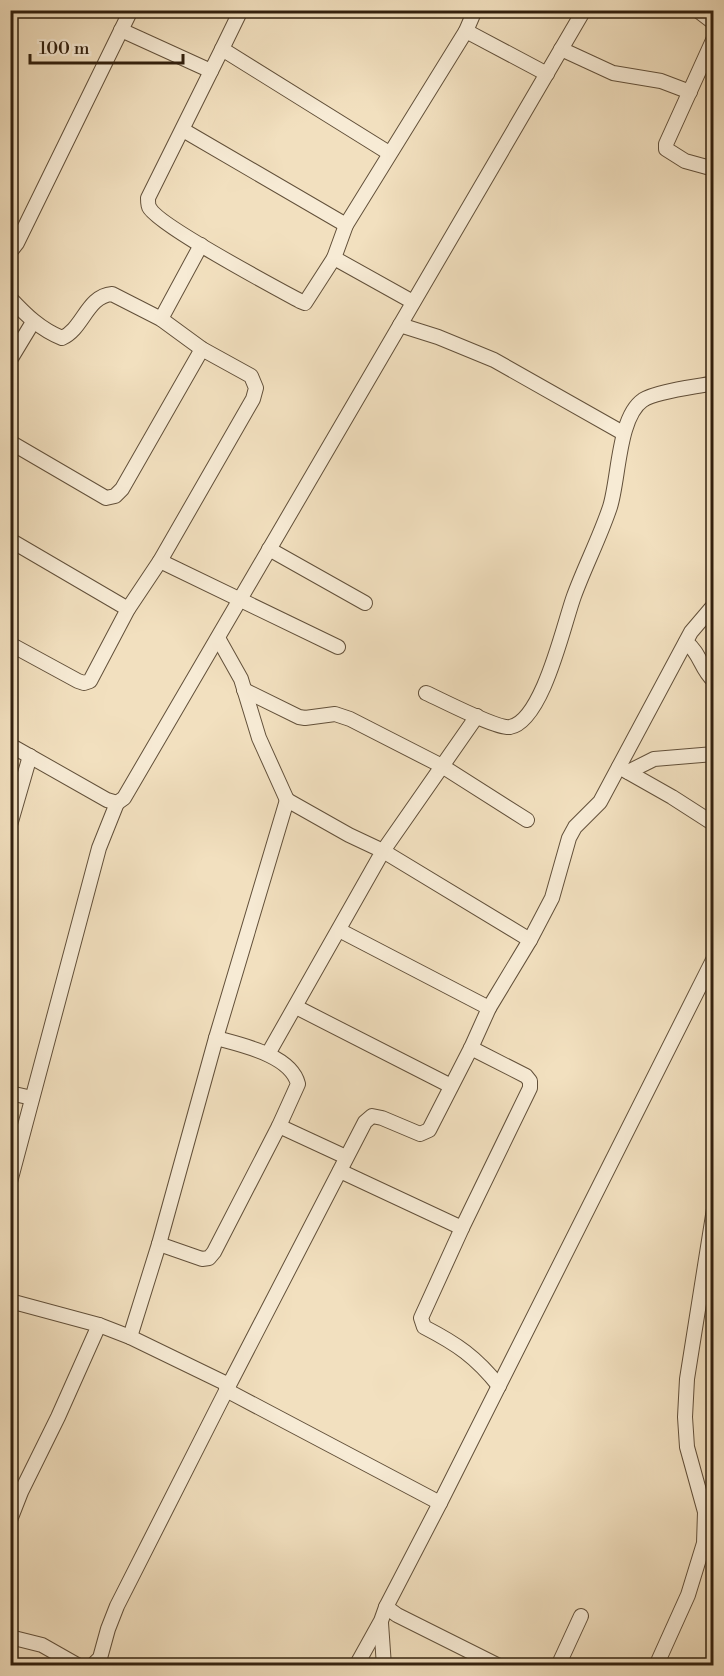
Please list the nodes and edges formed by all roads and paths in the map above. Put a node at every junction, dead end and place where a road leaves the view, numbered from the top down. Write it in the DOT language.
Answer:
graph roads {
  1 [pos="131,10"];
  2 [pos="241,10"];
  3 [pos="475,10"];
  4 [pos="584,10"];
  5 [pos="697,10"];
  6 [pos="714,23"];
  7 [pos="121,30"];
  8 [pos="466,31"];
  9 [pos="714,38"];
  10 [pos="222,49"];
  11 [pos="561,49"];
  12 [pos="211,71"];
  13 [pos="547,74"];
  14 [pos="690,93"];
  15 [pos="183,130"];
  16 [pos="389,153"];
  17 [pos="714,169"];
  18 [pos="346,225"];
  19 [pos="201,245"];
  20 [pos="10,252"];
  21 [pos="334,258"];
  22 [pos="10,298"];
  23 [pos="413,302"];
  24 [pos="161,319"];
  25 [pos="33,322"];
  26 [pos="400,325"];
  27 [pos="202,349"];
  28 [pos="10,360"];
  29 [pos="714,383"];
  30 [pos="623,433"];
  31 [pos="10,442"];
  32 [pos="10,540"];
  33 [pos="269,549"];
  34 [pos="159,561"];
  35 [pos="239,599"];
  36 [pos="365,603"];
  37 [pos="714,605"];
  38 [pos="128,609"];
  39 [pos="218,638"];
  40 [pos="686,642"];
  41 [pos="10,644"];
  42 [pos="338,647"];
  43 [pos="714,681"];
  44 [pos="244,690"];
  45 [pos="426,693"];
  46 [pos="477,716"];
  47 [pos="10,745"];
  48 [pos="714,754"];
  49 [pos="30,756"];
  50 [pos="442,766"];
  51 [pos="623,769"];
  52 [pos="287,800"];
  53 [pos="117,803"];
  54 [pos="527,820"];
  55 [pos="714,824"];
  56 [pos="10,825"];
  57 [pos="383,851"];
  58 [pos="339,930"];
  59 [pos="530,940"];
  60 [pos="714,958"];
  61 [pos="296,1006"];
  62 [pos="489,1008"];
  63 [pos="216,1038"];
  64 [pos="471,1048"];
  65 [pos="268,1054"];
  66 [pos="451,1086"];
  67 [pos="10,1093"];
  68 [pos="32,1098"];
  69 [pos="279,1126"];
  70 [pos="346,1157"];
  71 [pos="340,1171"];
  72 [pos="10,1182"];
  73 [pos="714,1209"];
  74 [pos="462,1228"];
  75 [pos="159,1244"];
  76 [pos="10,1301"];
  77 [pos="99,1325"];
  78 [pos="130,1337"];
  79 [pos="499,1386"];
  80 [pos="228,1387"];
  81 [pos="714,1499"];
  82 [pos="440,1503"];
  83 [pos="705,1512"];
  84 [pos="10,1520"];
  85 [pos="386,1607"];
  86 [pos="581,1616"];
  87 [pos="381,1621"];
  88 [pos="10,1637"];
  89 [pos="79,1665"];
  90 [pos="92,1665"];
  91 [pos="356,1665"];
  92 [pos="384,1665"];
  93 [pos="499,1665"];
  94 [pos="558,1665"];
  95 [pos="656,1665"];
  1 -- 7 [label="street"];
  2 -- 10 [label="street"];
  3 -- 8 [label="street"];
  4 -- 11 [label="street"];
  5 -- 6 [label="street"];
  7 -- 12 [label="street"];
  7 -- 20 [label="street"];
  8 -- 13 [label="street"];
  8 -- 16 [label="street"];
  9 -- 14 [label="street"];
  10 -- 12 [label="street"];
  10 -- 16 [label="street"];
  11 -- 13 [label="street"];
  11 -- 14 [label="street"];
  12 -- 15 [label="street"];
  13 -- 23 [label="street"];
  14 -- 17 [label="street"];
  15 -- 18 [label="street"];
  15 -- 19 [label="street"];
  16 -- 18 [label="street"];
  18 -- 21 [label="street"];
  19 -- 21 [label="street"];
  19 -- 24 [label="street"];
  21 -- 23 [label="street"];
  22 -- 25 [label="street"];
  23 -- 26 [label="street"];
  24 -- 25 [label="street"];
  24 -- 27 [label="street"];
  25 -- 28 [label="street"];
  26 -- 30 [label="street"];
  26 -- 33 [label="street"];
  27 -- 31 [label="street"];
  27 -- 34 [label="street"];
  29 -- 30 [label="street"];
  30 -- 46 [label="street"];
  32 -- 38 [label="street"];
  33 -- 35 [label="street"];
  33 -- 36 [label="street"];
  34 -- 35 [label="street"];
  34 -- 38 [label="street"];
  35 -- 39 [label="street"];
  35 -- 42 [label="street"];
  37 -- 40 [label="street"];
  38 -- 41 [label="street"];
  39 -- 44 [label="street"];
  39 -- 53 [label="street"];
  40 -- 43 [label="street"];
  40 -- 51 [label="street"];
  44 -- 50 [label="street"];
  44 -- 52 [label="street"];
  45 -- 46 [label="street"];
  46 -- 50 [label="street"];
  47 -- 49 [label="street"];
  48 -- 51 [label="street"];
  49 -- 53 [label="street"];
  49 -- 56 [label="street"];
  50 -- 54 [label="street"];
  50 -- 57 [label="street"];
  51 -- 55 [label="street"];
  51 -- 59 [label="street"];
  52 -- 57 [label="street"];
  52 -- 63 [label="street"];
  53 -- 68 [label="street"];
  57 -- 58 [label="street"];
  57 -- 59 [label="street"];
  58 -- 61 [label="street"];
  58 -- 62 [label="street"];
  59 -- 62 [label="street"];
  60 -- 79 [label="street"];
  61 -- 65 [label="street"];
  61 -- 66 [label="street"];
  62 -- 64 [label="street"];
  63 -- 65 [label="street"];
  63 -- 75 [label="street"];
  64 -- 66 [label="street"];
  64 -- 74 [label="street"];
  65 -- 69 [label="street"];
  66 -- 70 [label="street"];
  67 -- 68 [label="street"];
  68 -- 72 [label="street"];
  69 -- 70 [label="street"];
  69 -- 75 [label="street"];
  70 -- 71 [label="street"];
  71 -- 74 [label="street"];
  71 -- 80 [label="street"];
  73 -- 83 [label="street"];
  74 -- 79 [label="street"];
  75 -- 78 [label="street"];
  76 -- 77 [label="street"];
  77 -- 78 [label="street"];
  77 -- 84 [label="street"];
  78 -- 80 [label="street"];
  79 -- 82 [label="street"];
  80 -- 82 [label="street"];
  80 -- 90 [label="street"];
  81 -- 83 [label="street"];
  82 -- 85 [label="street"];
  83 -- 95 [label="street"];
  85 -- 87 [label="street"];
  85 -- 93 [label="street"];
  86 -- 94 [label="street"];
  87 -- 91 [label="street"];
  87 -- 92 [label="street"];
  88 -- 89 [label="street"];
}
